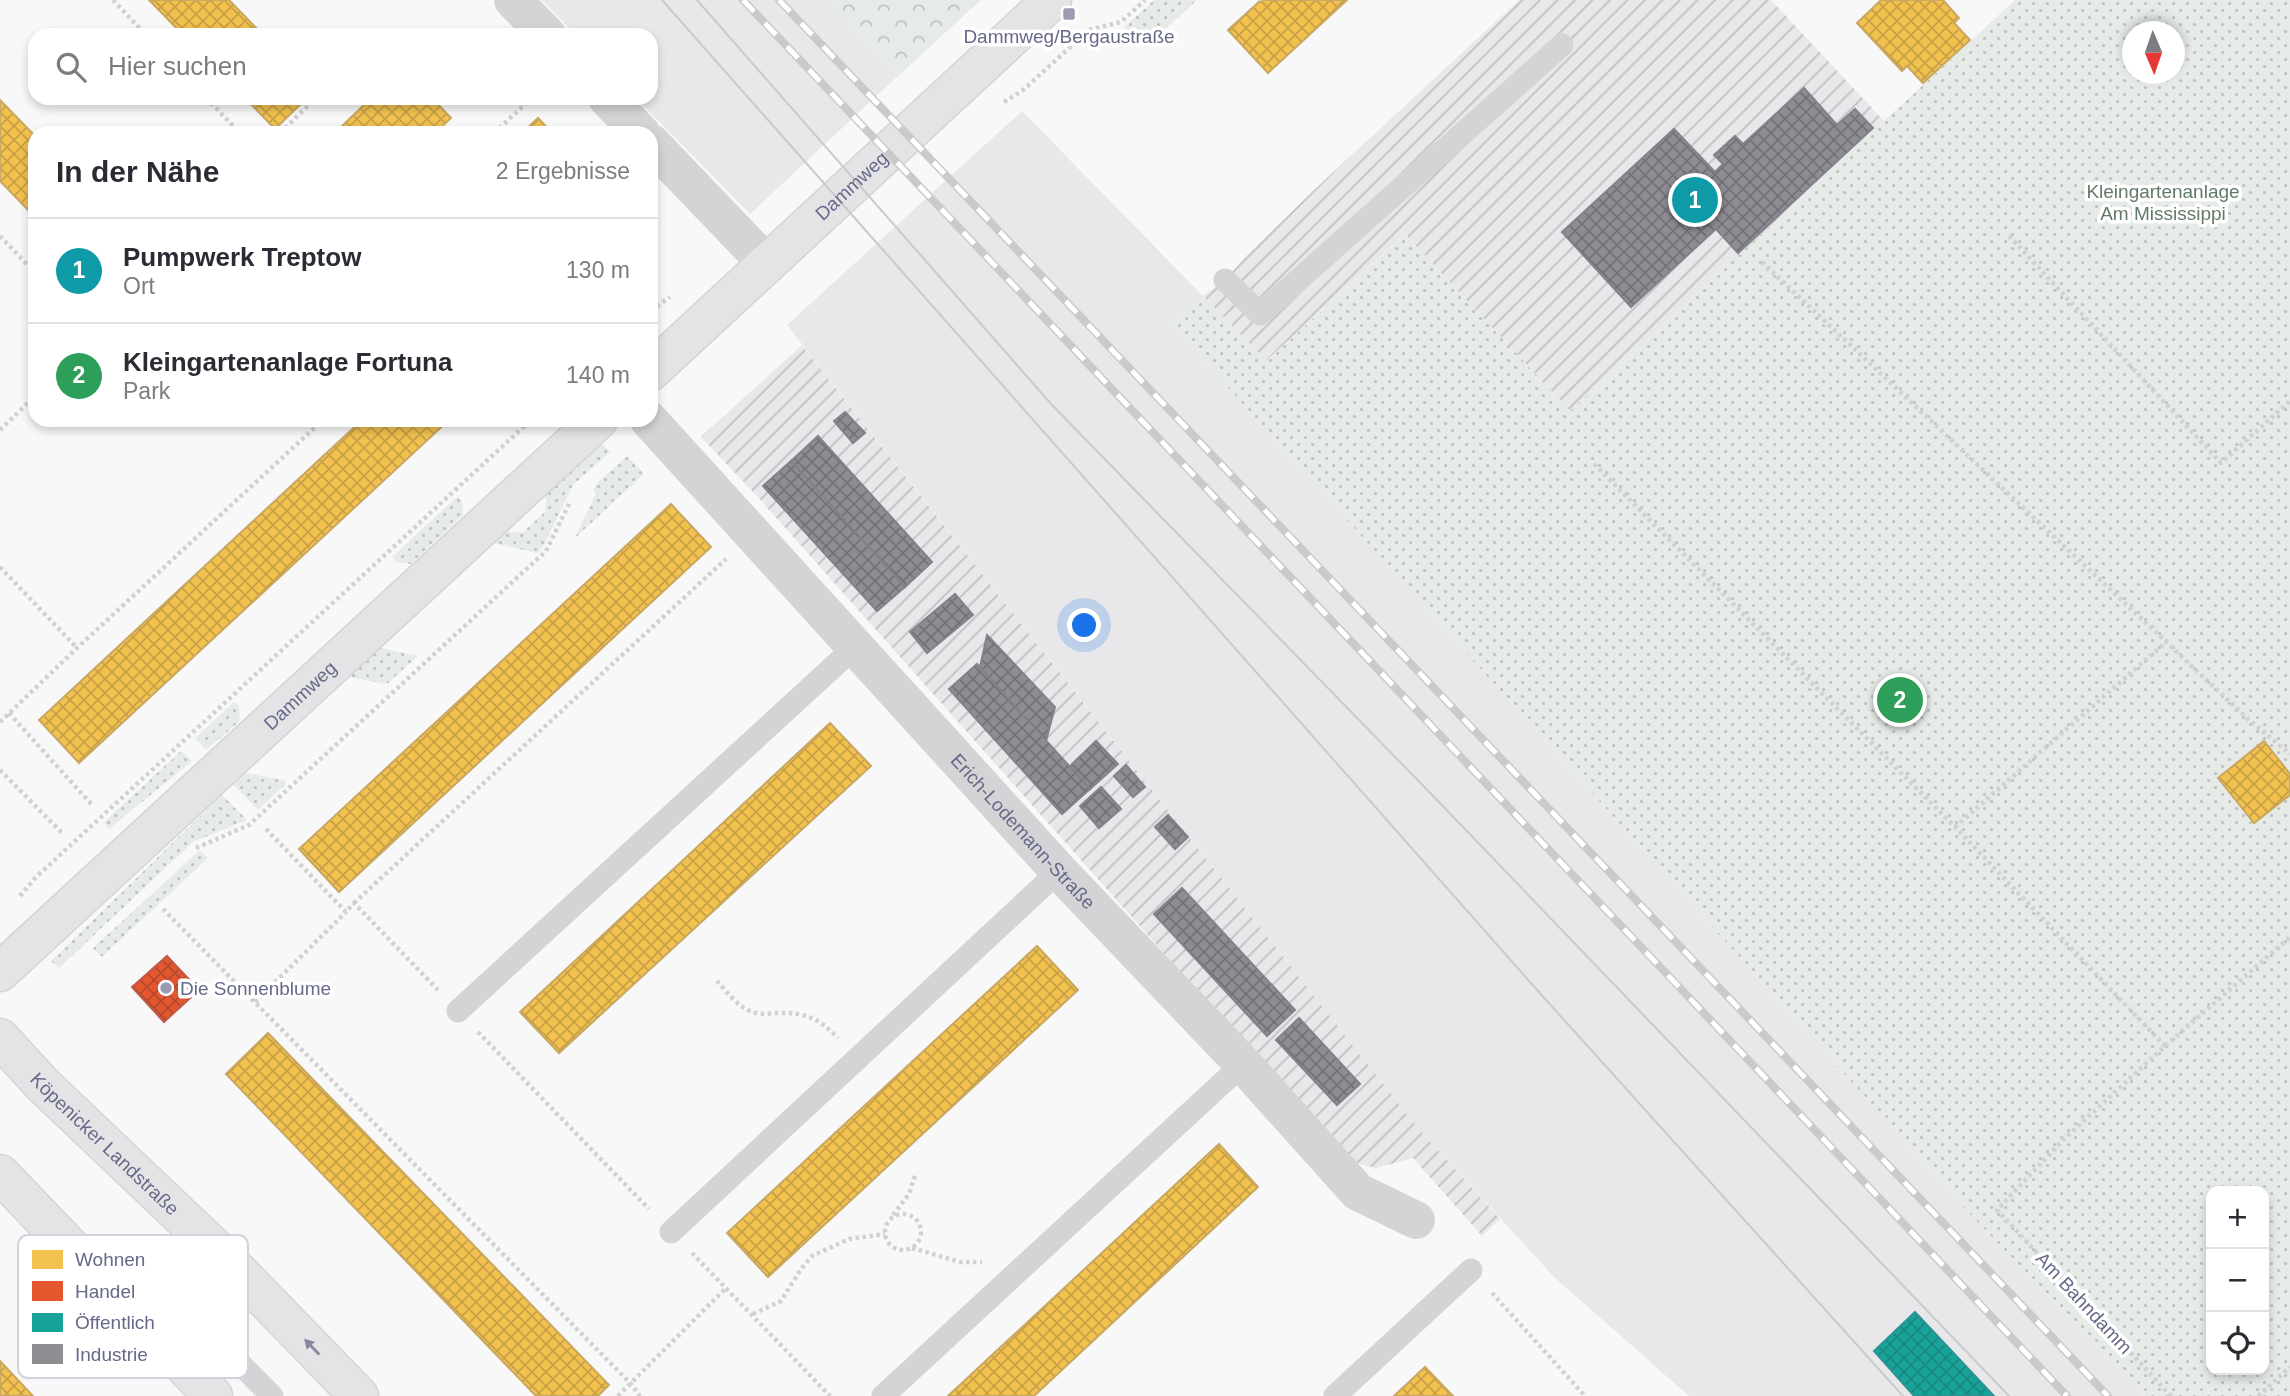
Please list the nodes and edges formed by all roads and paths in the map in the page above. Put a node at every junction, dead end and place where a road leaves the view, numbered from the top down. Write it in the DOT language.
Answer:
graph roads {
  1 [pos="113,0"];
  2 [pos="513,0"];
  3 [pos="1052,0"];
  4 [pos="1145,0"];
  5 [pos="139,28"];
  6 [pos="540,28"];
  7 [pos="1096,28"];
  8 [pos="1562,45"];
  9 [pos="213,105"];
  10 [pos="309,105"];
  11 [pos="524,105"];
  12 [pos="614,105"];
  13 [pos="233,126"];
  14 [pos="287,126"];
  15 [pos="502,126"];
  16 [pos="634,126"];
  17 [pos="658,151"];
  18 [pos="0,236"];
  19 [pos="2009,236"];
  20 [pos="1762,262"];
  21 [pos="768,265"];
  22 [pos="28,266"];
  23 [pos="1225,280"];
  24 [pos="658,365"];
  25 [pos="2290,401"];
  26 [pos="28,403"];
  27 [pos="316,427"];
  28 [pos="523,427"];
  29 [pos="590,427"];
  30 [pos="655,427"];
  31 [pos="0,430"];
  32 [pos="1594,464"];
  33 [pos="572,497"];
  34 [pos="752,534"];
  35 [pos="0,567"];
  36 [pos="2166,642"];
  37 [pos="856,646"];
  38 [pos="77,648"];
  39 [pos="9,713"];
  40 [pos="0,722"];
  41 [pos="2290,754"];
  42 [pos="0,770"];
  43 [pos="93,806"];
  44 [pos="1955,827"];
  45 [pos="63,834"];
  46 [pos="196,848"];
  47 [pos="1059,871"];
  48 [pos="355,903"];
  49 [pos="13,905"];
  50 [pos="163,909"];
  51 [pos="346,912"];
  52 [pos="2290,937"];
  53 [pos="0,972"];
  54 [pos="717,981"];
  55 [pos="255,1002"];
  56 [pos="458,1011"];
  57 [pos="0,1038"];
  58 [pos="2165,1046"];
  59 [pos="857,1059"];
  60 [pos="1243,1064"];
  61 [pos="916,1173"];
  62 [pos="0,1174"];
  63 [pos="890,1220"];
  64 [pos="1416,1220"];
  65 [pos="671,1232"];
  66 [pos="885,1234"];
  67 [pos="59,1235"];
  68 [pos="201,1235"];
  69 [pos="912,1248"];
  70 [pos="1471,1270"];
  71 [pos="1015,1274"];
  72 [pos="248,1282"];
  73 [pos="727,1287"];
  74 [pos="753,1314"];
  75 [pos="2290,1367"];
  76 [pos="248,1371"];
  77 [pos="196,1378"];
  78 [pos="631,1384"];
  79 [pos="213,1396"];
  80 [pos="272,1396"];
  81 [pos="359,1396"];
  82 [pos="618,1396"];
  83 [pos="640,1396"];
  84 [pos="830,1396"];
  85 [pos="883,1396"];
  86 [pos="1335,1396"];
  87 [pos="1586,1396"];
  88 [pos="2171,1396"];
  89 [pos="2258,1396"];
  1 -- 5 [label="path"];
  2 -- 6 [label="street"];
  3 -- 21 [label="street, Dammweg"];
  4 -- 7 [label="path"];
  8 -- 23 [label="lane"];
  9 -- 13 [label="path"];
  10 -- 14 [label="path"];
  11 -- 15 [label="path"];
  12 -- 16 [label="street"];
  17 -- 21 [label="street"];
  18 -- 22 [label="path"];
  19 -- 25 [label="path"];
  20 -- 36 [label="path"];
  21 -- 24 [label="street, Dammweg"];
  26 -- 31 [label="path"];
  27 -- 38 [label="path"];
  28 -- 49 [label="path"];
  29 -- 53 [label="street, Dammweg"];
  30 -- 34 [label="street, Erich-Lodemann-Straße"];
  32 -- 44 [label="path"];
  33 -- 46 [label="path"];
  34 -- 37 [label="street, Erich-Lodemann-Straße"];
  34 -- 48 [label="path"];
  35 -- 38 [label="path"];
  36 -- 41 [label="path"];
  36 -- 44 [label="path"];
  37 -- 47 [label="street, Erich-Lodemann-Straße"];
  37 -- 56 [label="lane"];
  38 -- 39 [label="path"];
  39 -- 40 [label="path"];
  39 -- 43 [label="path"];
  42 -- 45 [label="path"];
  44 -- 58 [label="path"];
  47 -- 59 [label="lane"];
  47 -- 60 [label="street, Erich-Lodemann-Straße"];
  50 -- 55 [label="path"];
  51 -- 55 [label="path"];
  52 -- 58 [label="path"];
  54 -- 59 [label="path"];
  55 -- 78 [label="path"];
  68 -- 57 [label="street, Köpenicker Landstraße, one-way"];
  58 -- 88 [label="path, Am Bahndamm"];
  59 -- 65 [label="lane"];
  60 -- 64 [label="street, Erich-Lodemann-Straße"];
  60 -- 71 [label="lane"];
  61 -- 63 [label="path"];
  62 -- 67 [label="street"];
  63 -- 66 [label="path"];
  63 -- 69 [label="path"];
  65 -- 73 [label="path"];
  66 -- 69 [label="path"];
  66 -- 74 [label="path"];
  69 -- 71 [label="path"];
  70 -- 86 [label="lane"];
  70 -- 87 [label="path"];
  71 -- 85 [label="lane"];
  81 -- 72 [label="street, Köpenicker Landstraße, one-way"];
  73 -- 74 [label="path"];
  73 -- 78 [label="path"];
  74 -- 84 [label="path"];
  75 -- 89 [label="path"];
  76 -- 80 [label="lane"];
  77 -- 79 [label="street"];
  78 -- 82 [label="path"];
  78 -- 83 [label="path"];
}
